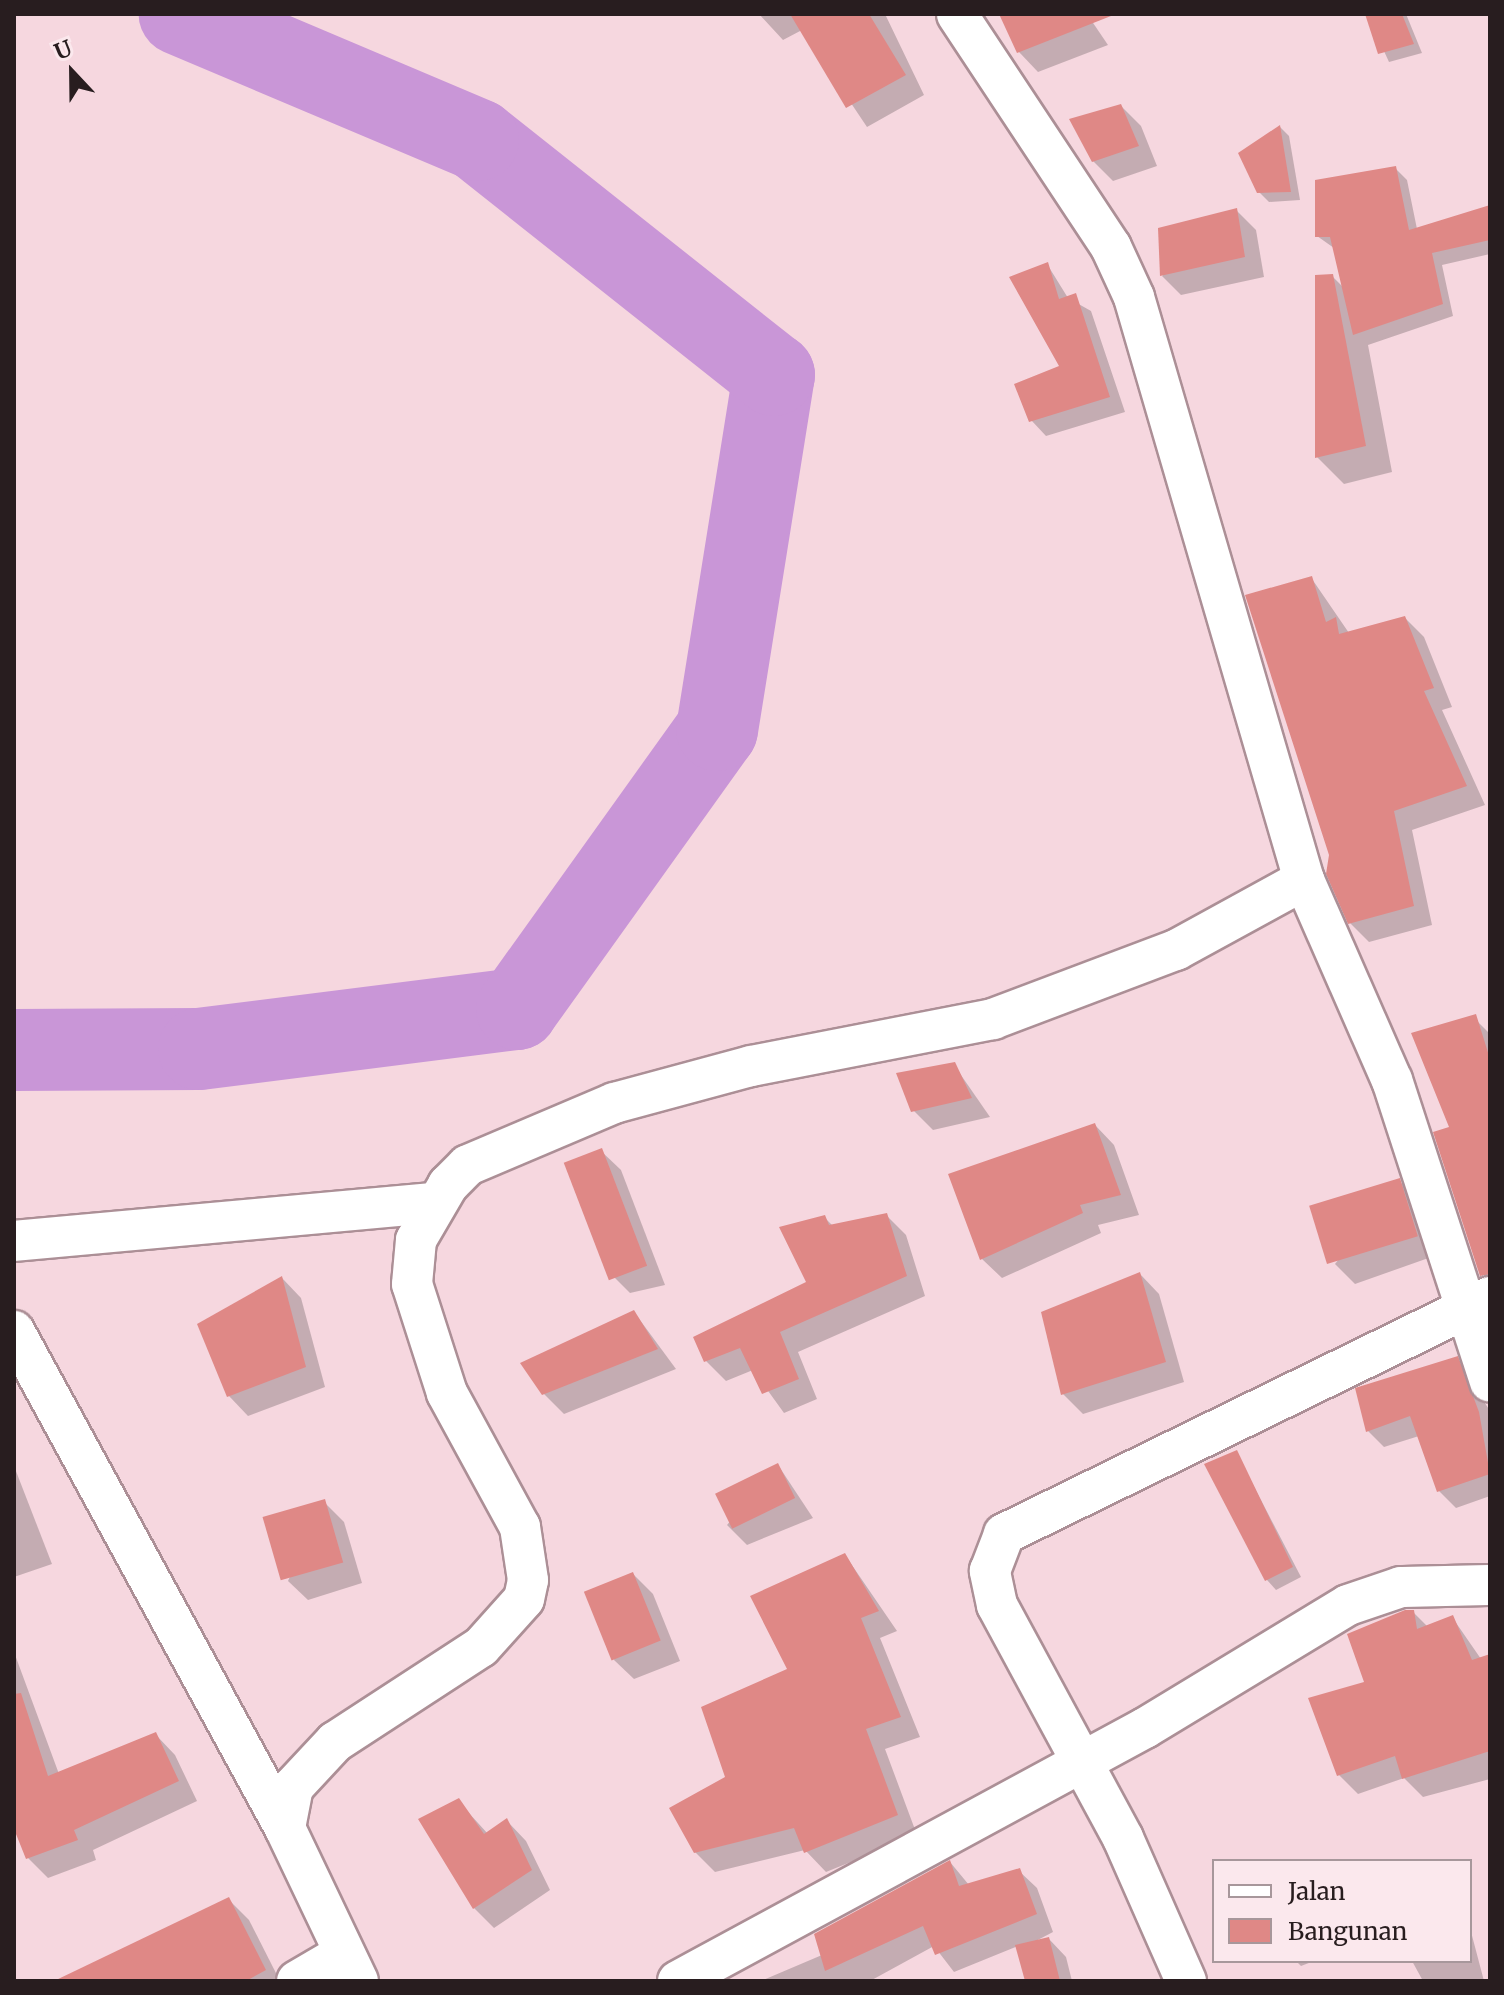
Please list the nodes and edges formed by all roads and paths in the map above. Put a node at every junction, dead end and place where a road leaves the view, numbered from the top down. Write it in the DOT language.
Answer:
graph roads {
  1 [pos="957,14"];
  2 [pos="1304,880"];
  3 [pos="432,1203"];
  4 [pos="14,1241"];
  5 [pos="1478,1303"];
  6 [pos="17,1344"];
  7 [pos="1490,1381"];
  8 [pos="1490,1585"];
  9 [pos="1082,1760"];
  10 [pos="285,1828"];
  11 [pos="350,1967"];
  12 [pos="297,1981"];
  13 [pos="678,1981"];
  14 [pos="1186,1981"];
  1 -- 2 [label="street"];
  2 -- 3 [label="street"];
  2 -- 5 [label="street"];
  3 -- 4 [label="street"];
  3 -- 10 [label="street"];
  5 -- 7 [label="street"];
  5 -- 9 [label="street"];
  6 -- 10 [label="street"];
  8 -- 9 [label="street"];
  9 -- 13 [label="street"];
  9 -- 14 [label="street"];
  10 -- 11 [label="street"];
  11 -- 12 [label="street"];
}
